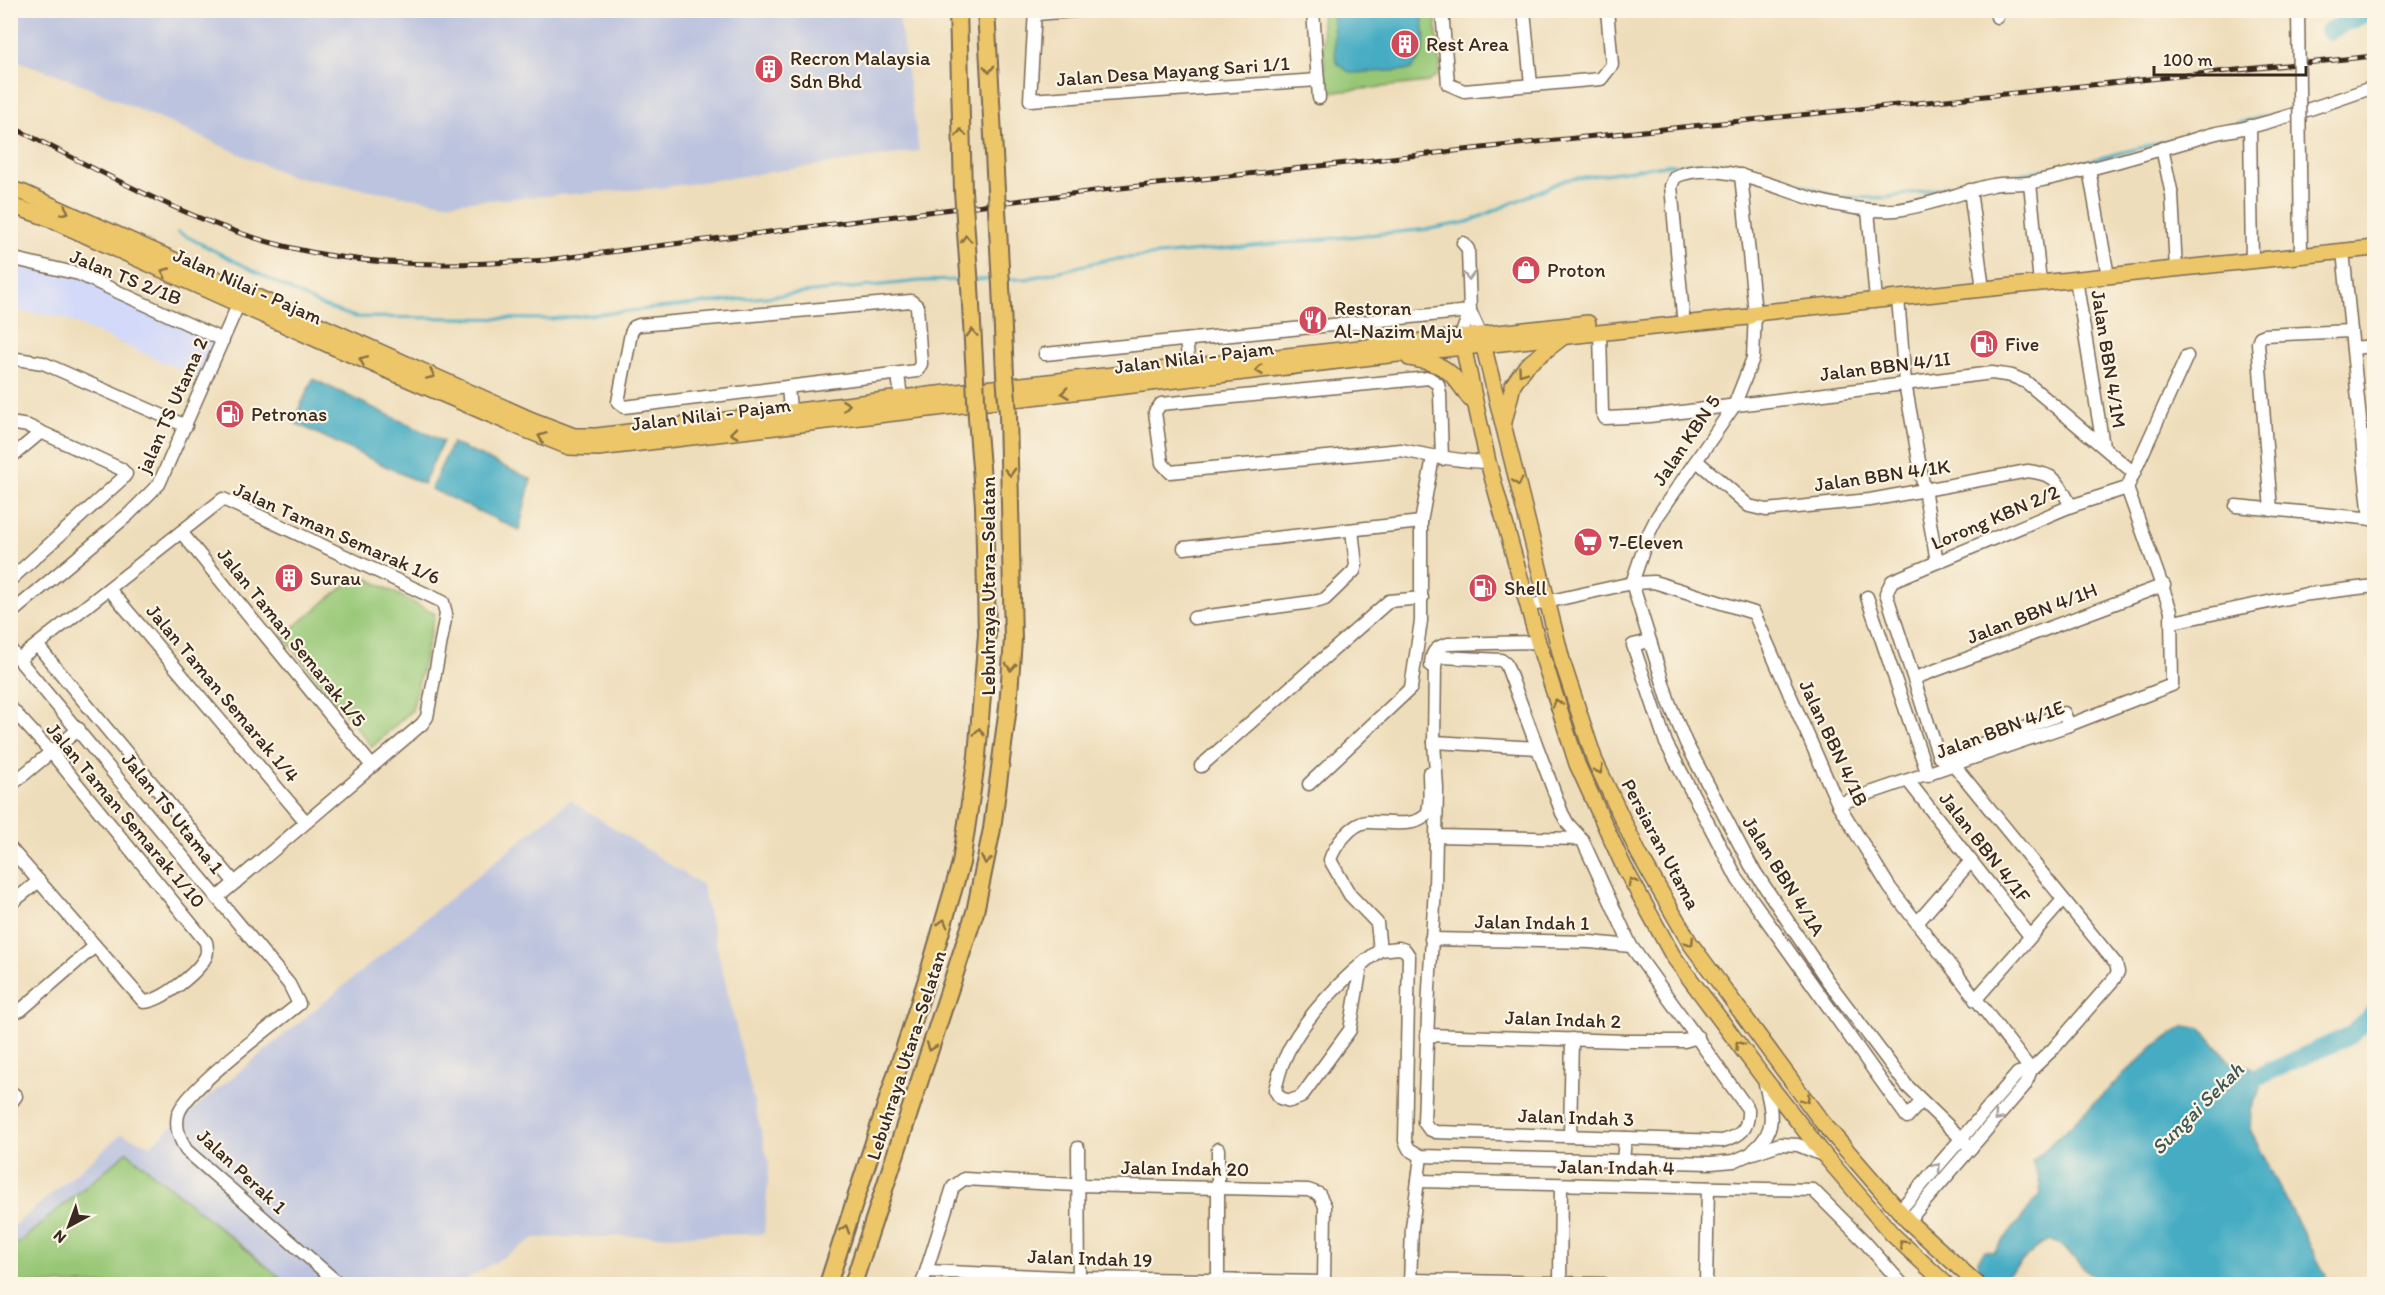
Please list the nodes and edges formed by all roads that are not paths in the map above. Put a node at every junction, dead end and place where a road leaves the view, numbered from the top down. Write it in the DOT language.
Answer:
graph roads {
  1 [pos="958,10"];
  2 [pos="986,10"];
  3 [pos="1086,10"];
  4 [pos="1313,10"];
  5 [pos="1442,10"];
  6 [pos="1524,10"];
  7 [pos="1607,10"];
  8 [pos="2298,10"];
  9 [pos="1035,12"];
  10 [pos="1318,80"];
  11 [pos="1531,85"];
  12 [pos="2374,87"];
  13 [pos="1319,98"];
  14 [pos="2250,126"];
  15 [pos="2162,148"];
  16 [pos="2089,169"];
  17 [pos="1741,175"];
  18 [pos="2030,183"];
  19 [pos="10,189"];
  20 [pos="1970,190"];
  21 [pos="10,205"];
  22 [pos="1868,210"];
  23 [pos="1463,243"];
  24 [pos="2374,248"];
  25 [pos="2343,251"];
  26 [pos="2301,256"];
  27 [pos="10,258"];
  28 [pos="2252,261"];
  29 [pos="2176,269"];
  30 [pos="2109,276"];
  31 [pos="2076,279"];
  32 [pos="2040,283"];
  33 [pos="1983,289"];
  34 [pos="1898,298"];
  35 [pos="240,299"];
  36 [pos="1876,300"];
  37 [pos="1470,311"];
  38 [pos="1755,313"];
  39 [pos="1683,315"];
  40 [pos="2351,331"];
  41 [pos="1600,332"];
  42 [pos="1566,336"];
  43 [pos="223,339"];
  44 [pos="1482,339"];
  45 [pos="1186,340"];
  46 [pos="1462,341"];
  47 [pos="2374,346"];
  48 [pos="2353,348"];
  49 [pos="1046,354"];
  50 [pos="1389,355"];
  51 [pos="2187,356"];
  52 [pos="10,358"];
  53 [pos="1189,366"];
  54 [pos="898,374"];
  55 [pos="1905,382"];
  56 [pos="788,388"];
  57 [pos="901,398"];
  58 [pos="1475,406"];
  59 [pos="1734,406"];
  60 [pos="791,419"];
  61 [pos="10,423"];
  62 [pos="2374,423"];
  63 [pos="1504,425"];
  64 [pos="186,426"];
  65 [pos="2361,426"];
  66 [pos="39,433"];
  67 [pos="2103,446"];
  68 [pos="10,458"];
  69 [pos="1438,458"];
  70 [pos="1697,461"];
  71 [pos="1488,462"];
  72 [pos="2134,473"];
  73 [pos="2127,488"];
  74 [pos="1923,490"];
  75 [pos="2071,506"];
  76 [pos="2236,506"];
  77 [pos="2271,510"];
  78 [pos="2372,519"];
  79 [pos="1421,522"];
  80 [pos="1352,530"];
  81 [pos="181,532"];
  82 [pos="1184,548"];
  83 [pos="1937,562"];
  84 [pos="10,580"];
  85 [pos="1632,583"];
  86 [pos="2164,585"];
  87 [pos="2374,586"];
  88 [pos="109,589"];
  89 [pos="1868,597"];
  90 [pos="1422,598"];
  91 [pos="1548,602"];
  92 [pos="1528,606"];
  93 [pos="10,614"];
  94 [pos="1194,618"];
  95 [pos="2173,622"];
  96 [pos="1650,641"];
  97 [pos="1538,642"];
  98 [pos="37,645"];
  99 [pos="10,649"];
  100 [pos="19,659"];
  101 [pos="1915,678"];
  102 [pos="10,707"];
  103 [pos="2069,725"];
  104 [pos="79,729"];
  105 [pos="1434,742"];
  106 [pos="1538,748"];
  107 [pos="51,752"];
  108 [pos="1954,765"];
  109 [pos="372,766"];
  110 [pos="1201,766"];
  111 [pos="1928,775"];
  112 [pos="1704,779"];
  113 [pos="1909,782"];
  114 [pos="1309,784"];
  115 [pos="10,786"];
  116 [pos="1689,787"];
  117 [pos="1838,804"];
  118 [pos="306,822"];
  119 [pos="1436,836"];
  120 [pos="1582,839"];
  121 [pos="10,848"];
  122 [pos="1971,861"];
  123 [pos="39,881"];
  124 [pos="235,883"];
  125 [pos="217,898"];
  126 [pos="2062,901"];
  127 [pos="10,904"];
  128 [pos="1917,923"];
  129 [pos="2030,936"];
  130 [pos="1431,939"];
  131 [pos="95,946"];
  132 [pos="1631,946"];
  133 [pos="1380,950"];
  134 [pos="1361,966"];
  135 [pos="1975,999"];
  136 [pos="299,1004"];
  137 [pos="14,1009"];
  138 [pos="1427,1035"];
  139 [pos="1698,1037"];
  140 [pos="1572,1039"];
  141 [pos="2031,1070"];
  142 [pos="1763,1077"];
  143 [pos="1921,1102"];
  144 [pos="1570,1136"];
  145 [pos="1624,1138"];
  146 [pos="1960,1139"];
  147 [pos="1078,1148"];
  148 [pos="1971,1148"];
  149 [pos="1218,1149"];
  150 [pos="1750,1154"];
  151 [pos="1421,1156"];
  152 [pos="1825,1156"];
  153 [pos="1623,1162"];
  154 [pos="1418,1181"];
  155 [pos="1077,1185"];
  156 [pos="1561,1185"];
  157 [pos="1219,1188"];
  158 [pos="1708,1188"];
  159 [pos="1904,1216"];
  160 [pos="927,1271"];
  161 [pos="1080,1281"];
  162 [pos="1218,1282"];
  163 [pos="1410,1282"];
  164 [pos="1324,1283"];
  165 [pos="339,1284"];
  166 [pos="828,1284"];
  167 [pos="853,1284"];
  168 [pos="922,1284"];
  169 [pos="1560,1284"];
  170 [pos="1604,1284"];
  171 [pos="1706,1284"];
  172 [pos="1902,1284"];
  173 [pos="1946,1284"];
  174 [pos="1977,1284"];
  166 -- 1 [label="highway, Lebuhraya Utara–Selatan, one-way, bridge"];
  2 -- 167 [label="highway, Lebuhraya Utara–Selatan, one-way, bridge"];
  3 -- 9 [label="street"];
  4 -- 10 [label="street"];
  5 -- 11 [label="street"];
  6 -- 11 [label="street"];
  7 -- 11 [label="street"];
  8 -- 26 [label="street, bridge"];
  9 -- 10 [label="street, Jalan Desa Mayang Sari 1/1"];
  10 -- 13 [label="street"];
  12 -- 14 [label="street"];
  14 -- 15 [label="street"];
  14 -- 28 [label="street"];
  15 -- 16 [label="street"];
  15 -- 29 [label="street"];
  16 -- 18 [label="street"];
  16 -- 30 [label="street"];
  17 -- 22 [label="street"];
  17 -- 38 [label="street, Jalan KBN 5"];
  17 -- 39 [label="street"];
  18 -- 20 [label="street"];
  18 -- 32 [label="street"];
  19 -- 35 [label="main road, Jalan Nilai - Pajam, one-way"];
  20 -- 22 [label="street"];
  20 -- 33 [label="street"];
  35 -- 21 [label="main road, Jalan Nilai - Pajam, one-way"];
  22 -- 36 [label="street"];
  23 -- 37 [label="street, one-way"];
  24 -- 25 [label="main road"];
  25 -- 26 [label="main road"];
  25 -- 40 [label="street"];
  26 -- 28 [label="main road"];
  27 -- 43 [label="street, Jalan TS 2/1B"];
  28 -- 29 [label="main road"];
  29 -- 30 [label="main road"];
  30 -- 31 [label="main road"];
  31 -- 32 [label="main road"];
  31 -- 67 [label="street, Jalan BBN 4/1M"];
  32 -- 33 [label="main road"];
  33 -- 34 [label="main road"];
  34 -- 36 [label="main road"];
  34 -- 55 [label="street"];
  35 -- 43 [label="street, jalan TS Utama 2"];
  35 -- 60 [label="main road, Jalan Nilai - Pajam"];
  36 -- 38 [label="main road"];
  37 -- 44 [label="street"];
  37 -- 45 [label="street"];
  37 -- 46 [label="street"];
  38 -- 39 [label="main road"];
  38 -- 41 [label="main road"];
  38 -- 59 [label="street, Jalan KBN 5"];
  39 -- 44 [label="main road"];
  40 -- 48 [label="street"];
  40 -- 77 [label="street"];
  41 -- 42 [label="main road"];
  41 -- 59 [label="street, Jalan BBN 4/1I"];
  42 -- 44 [label="main road"];
  42 -- 63 [label="main road, one-way"];
  43 -- 64 [label="street, jalan TS Utama 2"];
  44 -- 46 [label="main road"];
  44 -- 63 [label="main road, Persiaran Utama"];
  45 -- 49 [label="street"];
  45 -- 53 [label="street"];
  46 -- 50 [label="main road, Jalan Nilai - Pajam"];
  46 -- 53 [label="main road, Jalan Nilai - Pajam"];
  46 -- 58 [label="main road, Persiaran Utama"];
  47 -- 48 [label="street"];
  48 -- 65 [label="street"];
  50 -- 58 [label="main road"];
  50 -- 60 [label="main road, Jalan Nilai - Pajam, one-way"];
  51 -- 72 [label="street"];
  52 -- 64 [label="street"];
  53 -- 57 [label="main road, Jalan Nilai - Pajam"];
  54 -- 56 [label="street"];
  54 -- 56 [label="street"];
  54 -- 57 [label="street"];
  55 -- 59 [label="street, Jalan BBN 4/1I"];
  55 -- 67 [label="street, Jalan BBN 4/1I"];
  55 -- 74 [label="street"];
  56 -- 60 [label="street"];
  60 -- 57 [label="main road, Jalan Nilai - Pajam, one-way"];
  58 -- 71 [label="main road, Persiaran Utama"];
  59 -- 70 [label="street, Jalan KBN 5"];
  61 -- 66 [label="street"];
  62 -- 65 [label="street"];
  63 -- 91 [label="main road, Persiaran Utama, one-way"];
  64 -- 93 [label="street, jalan TS Utama 2"];
  65 -- 78 [label="street"];
  66 -- 68 [label="street"];
  66 -- 84 [label="street"];
  67 -- 72 [label="street, Jalan BBN 4/1I"];
  69 -- 69 [label="street"];
  69 -- 71 [label="street"];
  69 -- 79 [label="street"];
  70 -- 74 [label="street, Jalan BBN 4/1K"];
  70 -- 85 [label="street, Jalan KBN 5"];
  71 -- 92 [label="main road, Persiaran Utama"];
  72 -- 73 [label="street"];
  73 -- 75 [label="street, Lorong KBN 2/2"];
  73 -- 86 [label="street"];
  74 -- 75 [label="street, Jalan BBN 4/1K"];
  74 -- 83 [label="street"];
  75 -- 83 [label="street, Lorong KBN 2/2"];
  76 -- 77 [label="street"];
  77 -- 78 [label="street"];
  79 -- 80 [label="street"];
  79 -- 90 [label="street"];
  80 -- 82 [label="street"];
  80 -- 94 [label="street"];
  81 -- 88 [label="street, Jalan Taman Semarak 1/6"];
  81 -- 109 [label="street, Jalan Taman Semarak 1/5"];
  81 -- 109 [label="street, Jalan Taman Semarak 1/6"];
  83 -- 101 [label="street, Lorong KBN 2/2"];
  85 -- 91 [label="street, Jalan BBN 4/1B"];
  85 -- 96 [label="street, Jalan BBN 4/1A"];
  85 -- 117 [label="street, Jalan BBN 4/1B"];
  86 -- 95 [label="street"];
  86 -- 101 [label="street, Jalan BBN 4/1H"];
  87 -- 95 [label="street"];
  88 -- 98 [label="street, Jalan Taman Semarak 1/6"];
  88 -- 118 [label="street, Jalan Taman Semarak 1/4"];
  89 -- 111 [label="street"];
  90 -- 110 [label="street"];
  90 -- 114 [label="street"];
  91 -- 92 [label="street, Jalan BBN 4/1B"];
  91 -- 159 [label="main road, Persiaran Utama, one-way"];
  92 -- 97 [label="main road, Persiaran Utama"];
  95 -- 103 [label="street, Jalan BBN 4/1E"];
  96 -- 112 [label="street, Jalan BBN 4/1A"];
  96 -- 116 [label="street"];
  97 -- 133 [label="street"];
  142 -- 97 [label="main road, Persiaran Utama, one-way"];
  98 -- 100 [label="street, Jalan Taman Semarak 1/6"];
  98 -- 124 [label="street"];
  99 -- 100 [label="street, Jalan TS Utama 1"];
  100 -- 104 [label="street, Jalan TS Utama 1"];
  101 -- 103 [label="street"];
  102 -- 107 [label="street, Jalan Taman Semarak 1/10"];
  103 -- 108 [label="street, Jalan BBN 4/1E"];
  104 -- 107 [label="street"];
  104 -- 125 [label="street, Jalan TS Utama 1"];
  105 -- 106 [label="street"];
  105 -- 106 [label="street"];
  105 -- 119 [label="street"];
  106 -- 120 [label="street"];
  107 -- 115 [label="street"];
  107 -- 131 [label="street, Jalan Taman Semarak 1/10"];
  108 -- 111 [label="street, Jalan BBN 4/1E"];
  108 -- 126 [label="street"];
  109 -- 118 [label="street, Jalan Taman Semarak 1/6"];
  111 -- 113 [label="street, Jalan BBN 4/1E"];
  112 -- 116 [label="street"];
  112 -- 143 [label="street, Jalan BBN 4/1A"];
  113 -- 117 [label="street, Jalan BBN 4/1E"];
  113 -- 122 [label="street, Jalan BBN 4/1F"];
  116 -- 143 [label="street"];
  117 -- 128 [label="street, Jalan BBN 4/1B"];
  118 -- 124 [label="street, Jalan Taman Semarak 1/6"];
  119 -- 120 [label="street"];
  119 -- 130 [label="street"];
  120 -- 132 [label="street"];
  121 -- 123 [label="street"];
  122 -- 128 [label="street"];
  122 -- 129 [label="street, Jalan BBN 4/1F"];
  123 -- 127 [label="street"];
  123 -- 131 [label="street"];
  124 -- 125 [label="street, Jalan Taman Semarak 1/6"];
  125 -- 136 [label="street, Jalan TS Utama 1"];
  126 -- 129 [label="street"];
  126 -- 141 [label="street"];
  128 -- 135 [label="street, Jalan BBN 4/1B"];
  129 -- 135 [label="street"];
  130 -- 132 [label="street, Jalan Indah 1"];
  130 -- 138 [label="street"];
  131 -- 137 [label="street"];
  132 -- 139 [label="street"];
  133 -- 134 [label="street"];
  133 -- 151 [label="street"];
  134 -- 134 [label="street"];
  135 -- 141 [label="street, Jalan BBN 4/1B"];
  136 -- 165 [label="street, Jalan Perak 1"];
  138 -- 140 [label="street, Jalan Indah 2"];
  138 -- 144 [label="street, Jalan Indah 3"];
  139 -- 140 [label="street, Jalan Indah 2"];
  139 -- 145 [label="street, Jalan Indah 3"];
  140 -- 144 [label="street"];
  141 -- 146 [label="street"];
  141 -- 148 [label="street, one-way"];
  142 -- 150 [label="street"];
  142 -- 152 [label="main road, Persiaran Utama"];
  143 -- 146 [label="street, Jalan BBN 4/1A"];
  144 -- 145 [label="street, Jalan Indah 3"];
  145 -- 153 [label="street"];
  146 -- 148 [label="street, Jalan BBN 4/1A"];
  159 -- 146 [label="street, one-way"];
  147 -- 155 [label="street"];
  148 -- 159 [label="street"];
  149 -- 157 [label="street"];
  150 -- 152 [label="street"];
  150 -- 153 [label="street"];
  151 -- 153 [label="street"];
  151 -- 154 [label="street"];
  173 -- 152 [label="main road, Persiaran Utama, one-way"];
  154 -- 156 [label="street, Jalan Indah 4"];
  154 -- 163 [label="street"];
  155 -- 157 [label="street, Jalan Indah 20"];
  155 -- 160 [label="street, Jalan Indah 20"];
  155 -- 161 [label="street"];
  156 -- 158 [label="street, Jalan Indah 4"];
  156 -- 169 [label="street"];
  157 -- 162 [label="street"];
  157 -- 164 [label="street, Jalan Indah 20"];
  158 -- 171 [label="street"];
  158 -- 172 [label="street, Jalan Indah 4"];
  159 -- 174 [label="main road, Persiaran Utama"];
  160 -- 161 [label="street, Jalan Indah 19"];
  160 -- 168 [label="street"];
  161 -- 162 [label="street, Jalan Indah 19"];
  162 -- 164 [label="street, Jalan Indah 19"];
  163 -- 169 [label="street"];
  169 -- 170 [label="street"];
}
